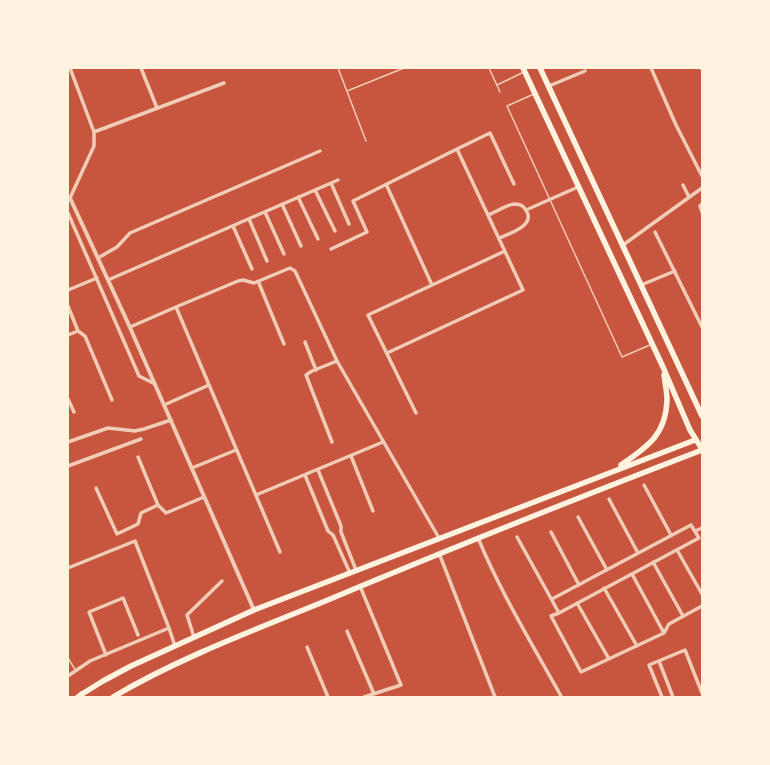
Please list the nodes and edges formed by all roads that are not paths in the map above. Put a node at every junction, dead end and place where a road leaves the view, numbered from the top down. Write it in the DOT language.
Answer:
graph roads {
  1 [pos="70,68"];
  2 [pos="141,68"];
  3 [pos="338,68"];
  4 [pos="404,68"];
  5 [pos="489,68"];
  6 [pos="540,68"];
  7 [pos="651,68"];
  8 [pos="524,70"];
  9 [pos="585,71"];
  10 [pos="224,83"];
  11 [pos="497,85"];
  12 [pos="549,86"];
  13 [pos="347,92"];
  14 [pos="500,92"];
  15 [pos="535,94"];
  16 [pos="157,108"];
  17 [pos="94,132"];
  18 [pos="366,142"];
  19 [pos="457,149"];
  20 [pos="320,151"];
  21 [pos="702,176"];
  22 [pos="338,180"];
  23 [pos="331,183"];
  24 [pos="386,184"];
  25 [pos="514,184"];
  26 [pos="683,185"];
  27 [pos="578,187"];
  28 [pos="702,188"];
  29 [pos="316,190"];
  30 [pos="298,197"];
  31 [pos="689,197"];
  32 [pos="69,198"];
  33 [pos="550,200"];
  34 [pos="282,204"];
  35 [pos="702,204"];
  36 [pos="526,210"];
  37 [pos="265,212"];
  38 [pos="702,212"];
  39 [pos="68,213"];
  40 [pos="488,215"];
  41 [pos="249,219"];
  42 [pos="350,224"];
  43 [pos="232,226"];
  44 [pos="335,231"];
  45 [pos="655,232"];
  46 [pos="499,238"];
  47 [pos="318,239"];
  48 [pos="622,245"];
  49 [pos="301,246"];
  50 [pos="331,249"];
  51 [pos="505,252"];
  52 [pos="284,254"];
  53 [pos="98,258"];
  54 [pos="267,261"];
  55 [pos="252,269"];
  56 [pos="675,271"];
  57 [pos="97,278"];
  58 [pos="108,280"];
  59 [pos="258,281"];
  60 [pos="642,285"];
  61 [pos="432,286"];
  62 [pos="68,290"];
  63 [pos="68,306"];
  64 [pos="176,307"];
  65 [pos="130,327"];
  66 [pos="702,327"];
  67 [pos="78,331"];
  68 [pos="68,335"];
  69 [pos="305,342"];
  70 [pos="284,344"];
  71 [pos="652,344"];
  72 [pos="387,353"];
  73 [pos="337,361"];
  74 [pos="663,367"];
  75 [pos="316,370"];
  76 [pos="155,384"];
  77 [pos="209,385"];
  78 [pos="68,399"];
  79 [pos="112,400"];
  80 [pos="164,404"];
  81 [pos="74,412"];
  82 [pos="416,413"];
  83 [pos="702,416"];
  84 [pos="171,420"];
  85 [pos="141,440"];
  86 [pos="695,440"];
  87 [pos="68,442"];
  88 [pos="332,442"];
  89 [pos="383,442"];
  90 [pos="236,450"];
  91 [pos="702,450"];
  92 [pos="351,456"];
  93 [pos="138,457"];
  94 [pos="68,466"];
  95 [pos="192,468"];
  96 [pos="318,470"];
  97 [pos="614,470"];
  98 [pos="305,475"];
  99 [pos="644,485"];
  100 [pos="96,488"];
  101 [pos="256,495"];
  102 [pos="204,497"];
  103 [pos="609,499"];
  104 [pos="158,505"];
  105 [pos="373,512"];
  106 [pos="578,517"];
  107 [pos="702,528"];
  108 [pos="695,531"];
  109 [pos="551,532"];
  110 [pos="671,535"];
  111 [pos="517,537"];
  112 [pos="439,538"];
  113 [pos="478,538"];
  114 [pos="677,550"];
  115 [pos="280,552"];
  116 [pos="439,553"];
  117 [pos="638,553"];
  118 [pos="653,562"];
  119 [pos="68,568"];
  120 [pos="356,570"];
  121 [pos="606,570"];
  122 [pos="350,573"];
  123 [pos="632,574"];
  124 [pos="222,581"];
  125 [pos="579,585"];
  126 [pos="360,586"];
  127 [pos="604,588"];
  128 [pos="702,594"];
  129 [pos="552,599"];
  130 [pos="577,603"];
  131 [pos="702,606"];
  132 [pos="254,610"];
  133 [pos="559,612"];
  134 [pos="683,616"];
  135 [pos="169,628"];
  136 [pos="347,631"];
  137 [pos="664,633"];
  138 [pos="138,635"];
  139 [pos="194,637"];
  140 [pos="175,646"];
  141 [pos="637,646"];
  142 [pos="307,647"];
  143 [pos="106,654"];
  144 [pos="68,658"];
  145 [pos="609,659"];
  146 [pos="659,661"];
  147 [pos="76,671"];
  148 [pos="68,676"];
  149 [pos="702,693"];
  150 [pos="374,694"];
  151 [pos="81,696"];
  152 [pos="561,696"];
  153 [pos="113,697"];
  154 [pos="328,697"];
  155 [pos="364,697"];
  156 [pos="495,697"];
  157 [pos="662,697"];
  158 [pos="673,697"];
  1 -- 17 [label="street"];
  2 -- 16 [label="street"];
  3 -- 13 [label="lane"];
  4 -- 13 [label="lane"];
  5 -- 11 [label="lane"];
  6 -- 12 [label="main road"];
  7 -- 21 [label="street"];
  8 -- 11 [label="lane"];
  8 -- 15 [label="main road"];
  9 -- 12 [label="street"];
  10 -- 16 [label="street"];
  11 -- 14 [label="lane"];
  12 -- 48 [label="main road"];
  13 -- 18 [label="lane"];
  15 -- 27 [label="main road"];
  15 -- 33 [label="lane"];
  16 -- 17 [label="street"];
  17 -- 32 [label="street"];
  19 -- 24 [label="street"];
  19 -- 25 [label="street"];
  19 -- 40 [label="street"];
  20 -- 53 [label="street"];
  22 -- 23 [label="street"];
  23 -- 29 [label="street"];
  23 -- 42 [label="street"];
  24 -- 50 [label="street"];
  24 -- 61 [label="street"];
  26 -- 31 [label="street"];
  27 -- 33 [label="street"];
  27 -- 71 [label="main road"];
  28 -- 31 [label="street"];
  29 -- 30 [label="street"];
  29 -- 44 [label="street"];
  30 -- 34 [label="street"];
  30 -- 47 [label="street"];
  31 -- 48 [label="street"];
  32 -- 53 [label="street"];
  33 -- 36 [label="street"];
  33 -- 71 [label="lane"];
  34 -- 37 [label="street"];
  34 -- 49 [label="street"];
  35 -- 38 [label="street"];
  36 -- 40 [label="street"];
  36 -- 46 [label="street"];
  37 -- 41 [label="street"];
  37 -- 52 [label="street"];
  39 -- 57 [label="street"];
  40 -- 46 [label="street"];
  41 -- 43 [label="street"];
  41 -- 54 [label="street"];
  43 -- 55 [label="street"];
  43 -- 58 [label="street"];
  45 -- 56 [label="street"];
  46 -- 51 [label="street"];
  48 -- 60 [label="main road"];
  51 -- 61 [label="street"];
  51 -- 72 [label="street"];
  53 -- 58 [label="street"];
  56 -- 60 [label="street"];
  56 -- 66 [label="street"];
  57 -- 62 [label="street"];
  57 -- 76 [label="street"];
  58 -- 65 [label="street"];
  59 -- 64 [label="street"];
  59 -- 70 [label="street"];
  59 -- 73 [label="street"];
  60 -- 83 [label="main road"];
  61 -- 72 [label="street"];
  63 -- 67 [label="street"];
  64 -- 65 [label="street"];
  64 -- 77 [label="street"];
  65 -- 76 [label="street"];
  67 -- 68 [label="street"];
  67 -- 79 [label="street"];
  69 -- 75 [label="street"];
  71 -- 74 [label="main road"];
  72 -- 82 [label="street"];
  73 -- 75 [label="street"];
  73 -- 89 [label="street"];
  74 -- 86 [label="main road"];
  74 -- 97 [label="main road"];
  75 -- 88 [label="street"];
  76 -- 80 [label="street"];
  77 -- 80 [label="street"];
  77 -- 90 [label="street"];
  78 -- 81 [label="street"];
  80 -- 84 [label="street"];
  84 -- 87 [label="street"];
  84 -- 95 [label="street"];
  85 -- 94 [label="street"];
  86 -- 91 [label="main road"];
  86 -- 97 [label="main road"];
  89 -- 92 [label="street"];
  89 -- 112 [label="street"];
  90 -- 95 [label="street"];
  90 -- 101 [label="street"];
  91 -- 113 [label="main road"];
  92 -- 96 [label="street"];
  92 -- 105 [label="street"];
  93 -- 104 [label="street"];
  95 -- 102 [label="street"];
  96 -- 98 [label="street"];
  96 -- 120 [label="street"];
  97 -- 112 [label="main road"];
  98 -- 101 [label="street"];
  98 -- 122 [label="street"];
  99 -- 110 [label="street"];
  100 -- 104 [label="street"];
  101 -- 115 [label="street"];
  102 -- 104 [label="street"];
  102 -- 132 [label="street"];
  103 -- 117 [label="street"];
  106 -- 121 [label="street"];
  107 -- 108 [label="street"];
  108 -- 110 [label="street"];
  108 -- 114 [label="street"];
  109 -- 125 [label="street"];
  110 -- 117 [label="street"];
  111 -- 129 [label="street"];
  112 -- 120 [label="main road"];
  113 -- 116 [label="main road"];
  113 -- 152 [label="street"];
  114 -- 118 [label="street"];
  114 -- 128 [label="street"];
  116 -- 126 [label="main road"];
  116 -- 156 [label="street"];
  117 -- 121 [label="street"];
  118 -- 123 [label="street"];
  118 -- 134 [label="street"];
  119 -- 135 [label="street"];
  120 -- 122 [label="main road"];
  121 -- 125 [label="street"];
  122 -- 132 [label="main road"];
  123 -- 127 [label="street"];
  123 -- 137 [label="street"];
  124 -- 139 [label="street"];
  125 -- 129 [label="street"];
  126 -- 150 [label="street"];
  126 -- 153 [label="main road"];
  127 -- 130 [label="street"];
  127 -- 141 [label="street"];
  129 -- 133 [label="street"];
  130 -- 133 [label="street"];
  130 -- 145 [label="street"];
  131 -- 134 [label="street"];
  132 -- 139 [label="main road"];
  133 -- 145 [label="street"];
  134 -- 137 [label="street"];
  135 -- 140 [label="street"];
  135 -- 143 [label="street"];
  136 -- 150 [label="street"];
  137 -- 141 [label="street"];
  138 -- 143 [label="street"];
  139 -- 140 [label="main road"];
  140 -- 151 [label="main road"];
  141 -- 145 [label="street"];
  142 -- 154 [label="street"];
  143 -- 147 [label="street"];
  144 -- 147 [label="lane"];
  146 -- 149 [label="street"];
  146 -- 157 [label="street"];
  146 -- 158 [label="street"];
  147 -- 148 [label="street"];
  150 -- 155 [label="street"];
}
